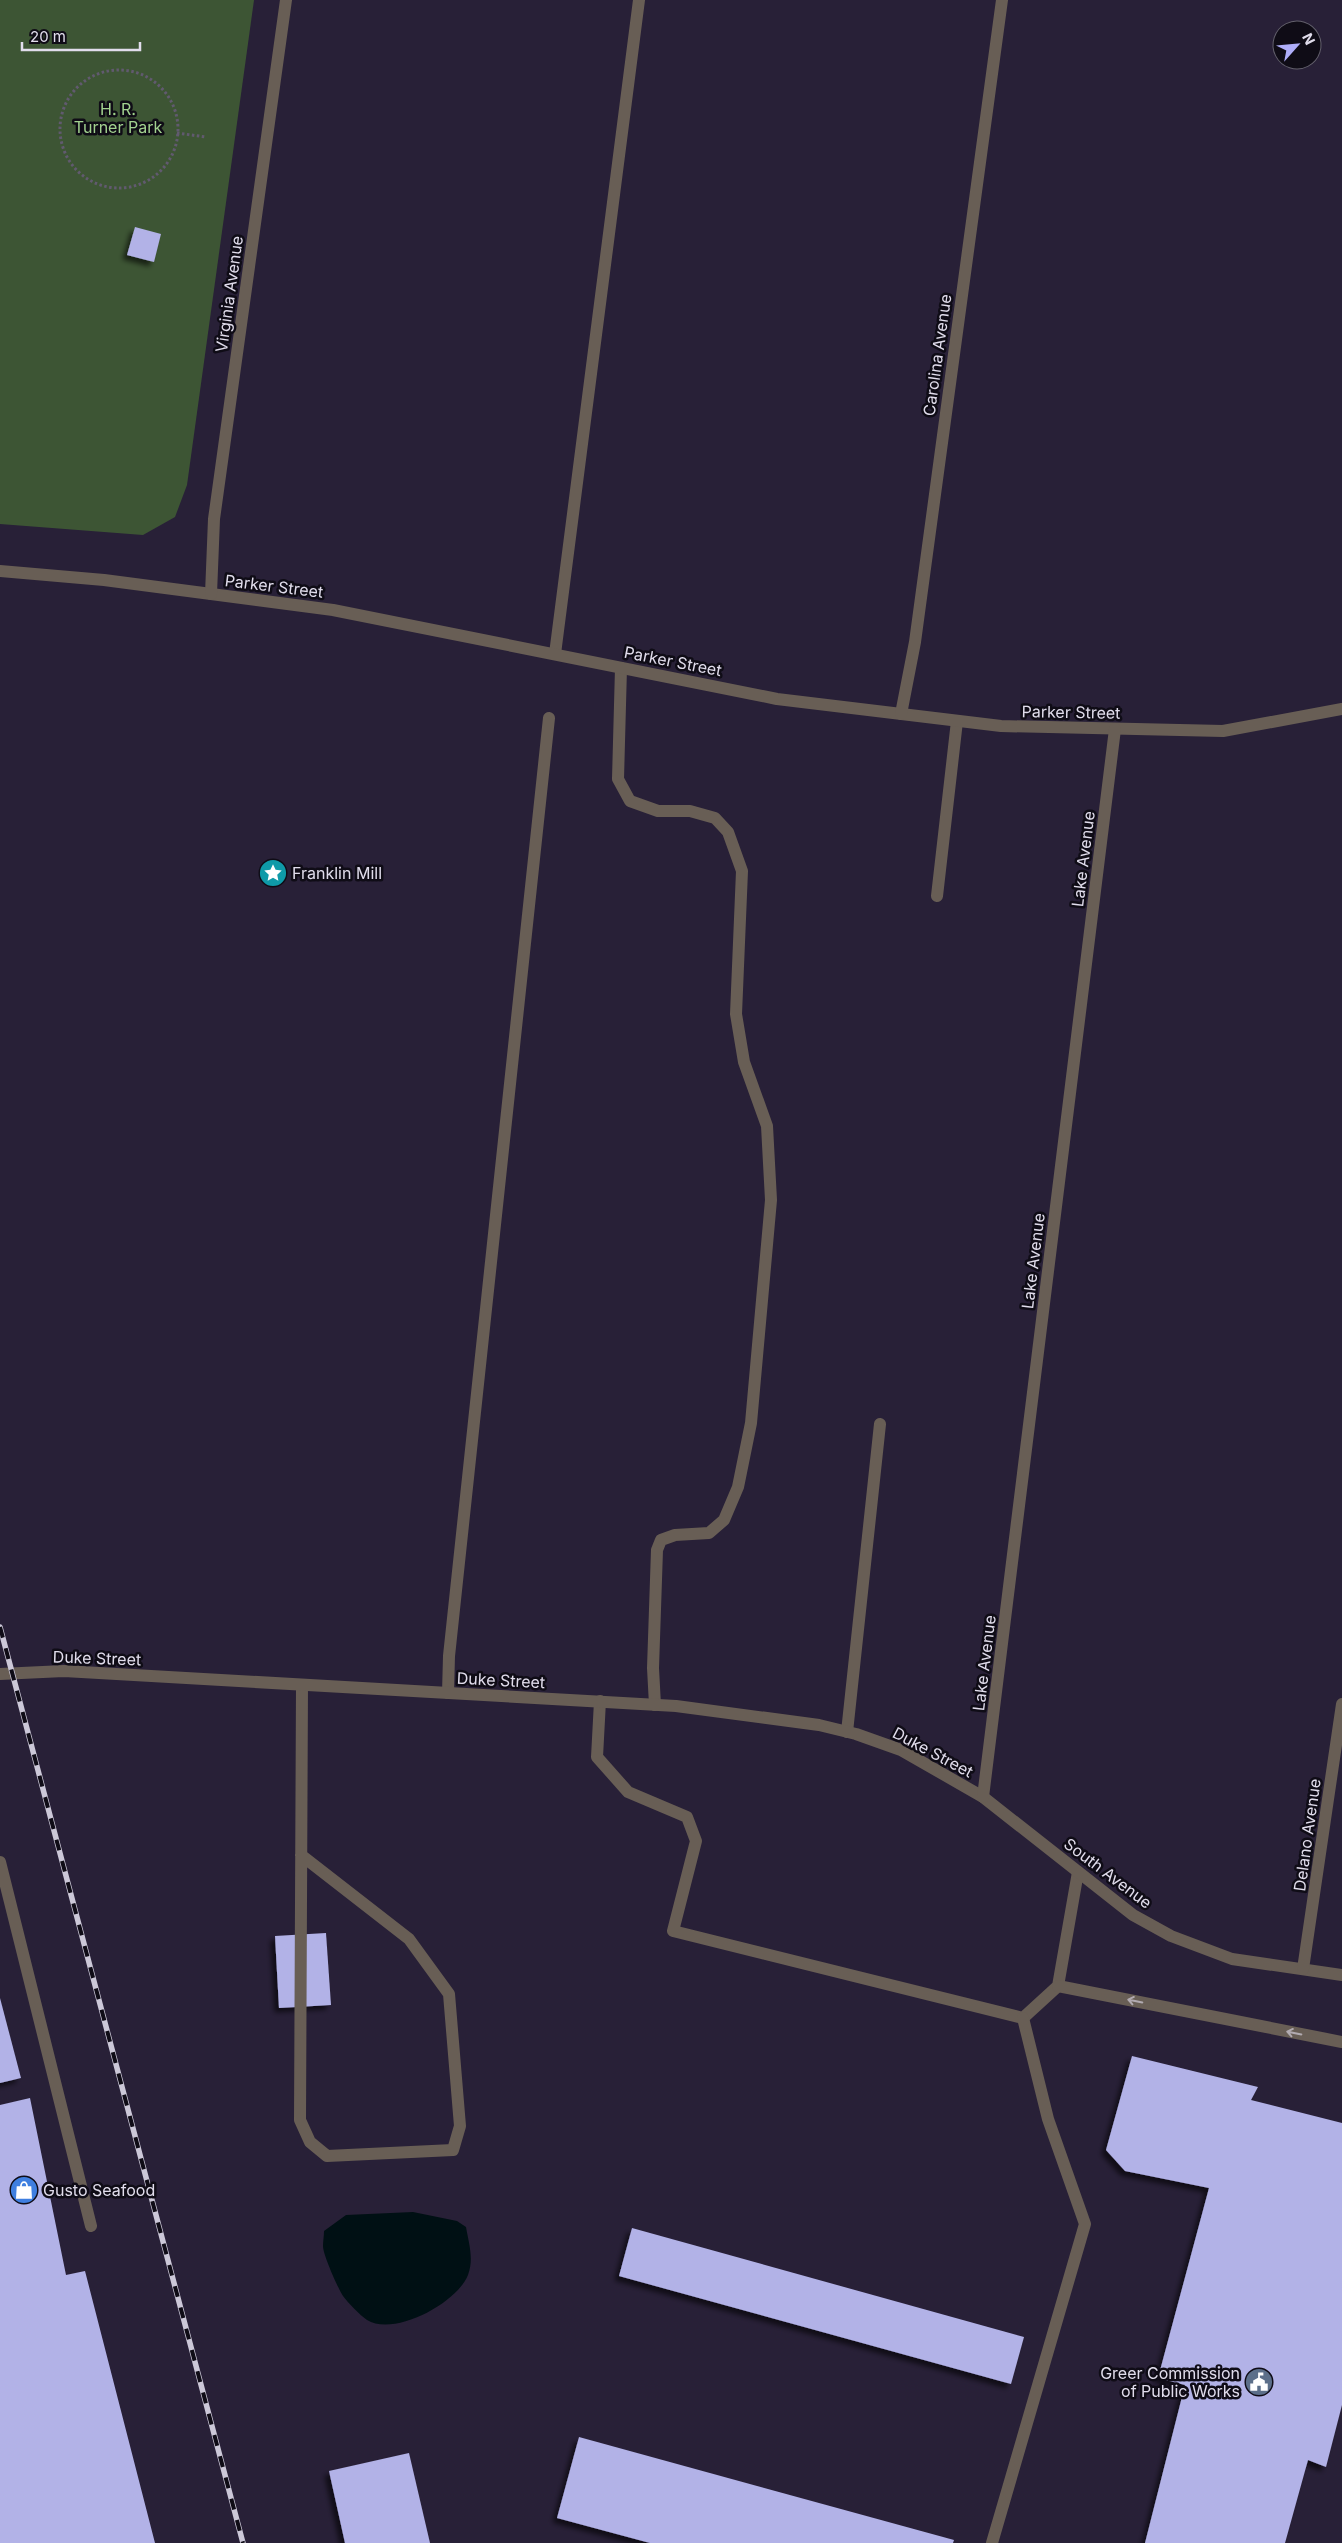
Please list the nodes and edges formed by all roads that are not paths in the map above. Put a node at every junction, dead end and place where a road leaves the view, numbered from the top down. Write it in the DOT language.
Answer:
graph roads {
  1 [pos="286,0"];
  2 [pos="639,0"];
  3 [pos="1002,0"];
  4 [pos="0,571"];
  5 [pos="211,594"];
  6 [pos="555,654"];
  7 [pos="621,668"];
  8 [pos="1342,708"];
  9 [pos="901,714"];
  10 [pos="549,718"];
  11 [pos="957,721"];
  12 [pos="1115,729"];
  13 [pos="937,896"];
  14 [pos="880,1424"];
  15 [pos="0,1674"];
  16 [pos="302,1685"];
  17 [pos="448,1693"];
  18 [pos="600,1702"];
  19 [pos="1342,1704"];
  20 [pos="655,1705"];
  21 [pos="847,1732"];
  22 [pos="983,1797"];
  23 [pos="301,1855"];
  24 [pos="0,1862"];
  25 [pos="1078,1872"];
  26 [pos="1303,1969"];
  27 [pos="1342,1975"];
  28 [pos="1058,1986"];
  29 [pos="1023,2018"];
  30 [pos="1342,2042"];
  31 [pos="91,2226"];
  32 [pos="992,2543"];
  1 -- 5 [label="street, Virginia Avenue"];
  2 -- 6 [label="street"];
  3 -- 9 [label="street, Carolina Avenue"];
  4 -- 5 [label="street, Parker Street"];
  5 -- 6 [label="street, Parker Street"];
  6 -- 7 [label="street, Parker Street"];
  7 -- 9 [label="street, Parker Street"];
  7 -- 20 [label="street"];
  8 -- 12 [label="street, Parker Street"];
  9 -- 11 [label="street, Parker Street"];
  10 -- 17 [label="street"];
  11 -- 12 [label="street, Parker Street"];
  11 -- 13 [label="street"];
  12 -- 22 [label="street, Lake Avenue"];
  14 -- 21 [label="street"];
  15 -- 16 [label="street, Duke Street"];
  16 -- 17 [label="street, Duke Street"];
  16 -- 23 [label="street"];
  17 -- 18 [label="street, Duke Street"];
  18 -- 20 [label="street, Duke Street"];
  18 -- 29 [label="street"];
  19 -- 26 [label="street, Delano Avenue"];
  20 -- 21 [label="street, Duke Street"];
  21 -- 22 [label="street, Duke Street"];
  22 -- 25 [label="street, South Avenue"];
  23 -- 23 [label="street"];
  24 -- 31 [label="street"];
  25 -- 26 [label="street, South Avenue"];
  25 -- 28 [label="street"];
  26 -- 27 [label="street, South Avenue"];
  28 -- 29 [label="street"];
  30 -- 28 [label="street, one-way"];
  29 -- 32 [label="street"];
}
